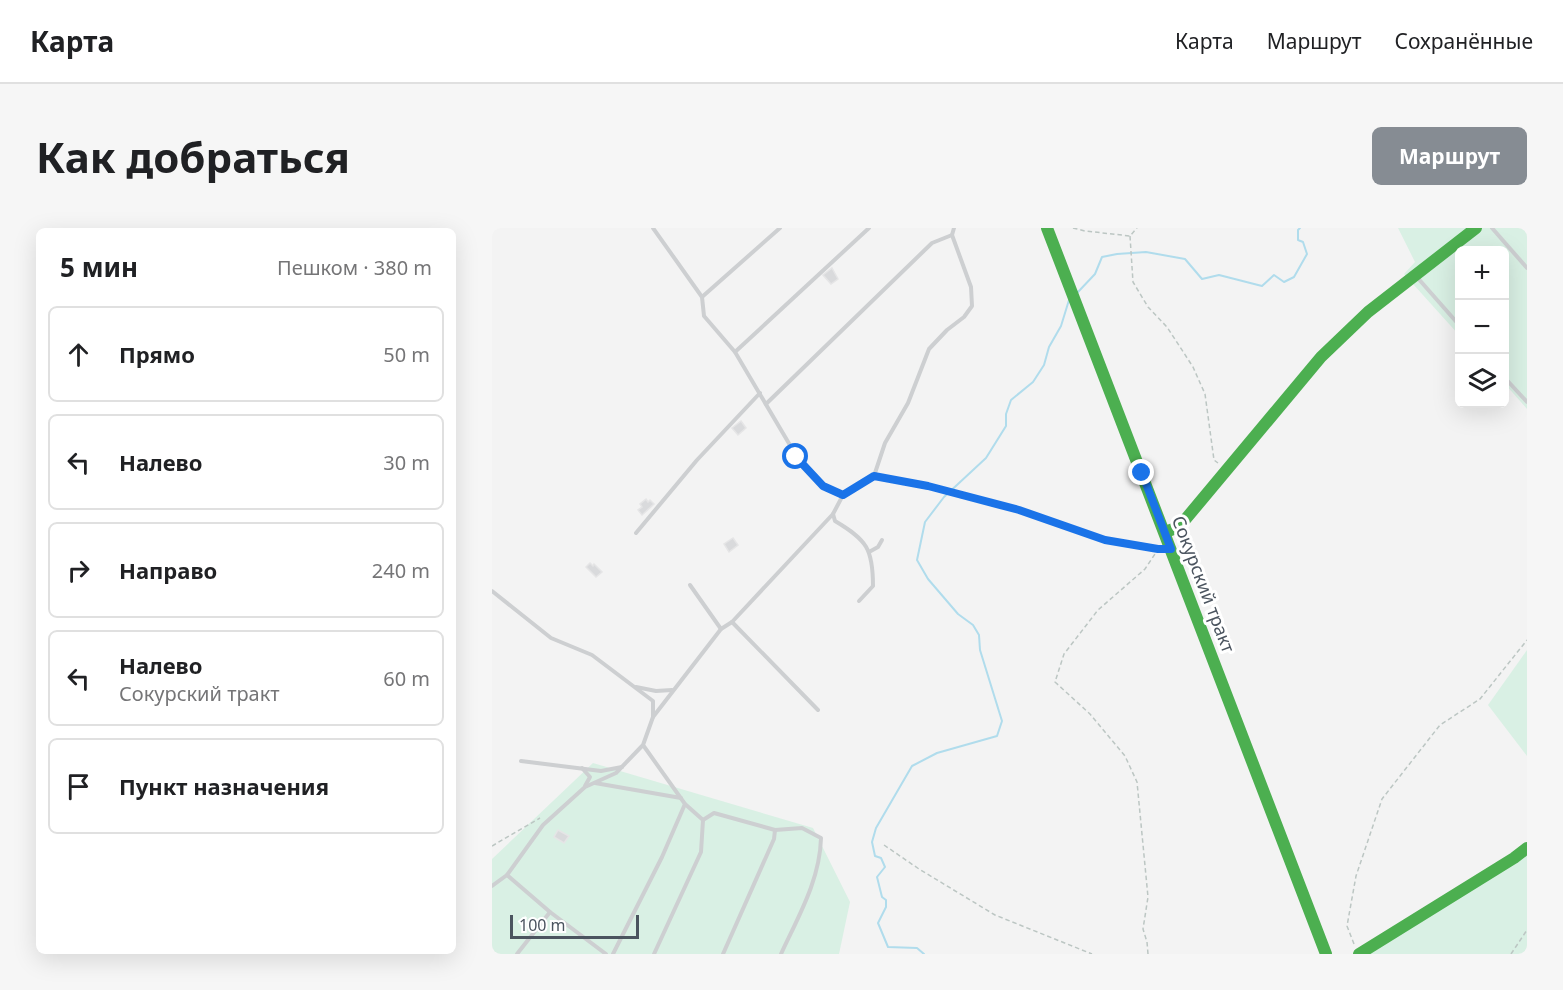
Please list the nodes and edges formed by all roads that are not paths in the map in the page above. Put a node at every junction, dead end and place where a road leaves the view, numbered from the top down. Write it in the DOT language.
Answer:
graph roads {
  1 [pos="653,228"];
  2 [pos="780,228"];
  3 [pos="869,228"];
  4 [pos="954,228"];
  5 [pos="1047,228"];
  6 [pos="1476,228"];
  7 [pos="1492,228"];
  8 [pos="952,235"];
  9 [pos="1527,268"];
  10 [pos="1415,276"];
  11 [pos="702,297"];
  12 [pos="1455,320"];
  13 [pos="735,352"];
  14 [pos="1509,382"];
  15 [pos="760,393"];
  16 [pos="1527,402"];
  17 [pos="766,404"];
  18 [pos="874,476"];
  19 [pos="843,495"];
  20 [pos="833,514"];
  21 [pos="1166,532"];
  22 [pos="636,533"];
  23 [pos="882,540"];
  24 [pos="1171,549"];
  25 [pos="869,552"];
  26 [pos="690,585"];
  27 [pos="492,591"];
  28 [pos="858,602"];
  29 [pos="732,622"];
  30 [pos="721,629"];
  31 [pos="635,687"];
  32 [pos="672,690"];
  33 [pos="818,710"];
  34 [pos="653,717"];
  35 [pos="643,745"];
  36 [pos="521,761"];
  37 [pos="581,767"];
  38 [pos="622,767"];
  39 [pos="594,783"];
  40 [pos="585,787"];
  41 [pos="681,798"];
  42 [pos="686,804"];
  43 [pos="703,820"];
  44 [pos="775,830"];
  45 [pos="1527,848"];
  46 [pos="507,875"];
  47 [pos="492,886"];
  48 [pos="550,912"];
  49 [pos="1356,949"];
  50 [pos="517,954"];
  51 [pos="606,954"];
  52 [pos="613,954"];
  53 [pos="654,954"];
  54 [pos="723,954"];
  55 [pos="781,954"];
  56 [pos="1326,954"];
  1 -- 11 [label="lane"];
  2 -- 11 [label="lane"];
  3 -- 13 [label="lane"];
  4 -- 8 [label="lane"];
  5 -- 21 [label="street, Сокурский тракт"];
  6 -- 10 [label="street"];
  7 -- 9 [label="lane"];
  8 -- 17 [label="lane"];
  8 -- 18 [label="lane"];
  10 -- 12 [label="lane"];
  10 -- 21 [label="street"];
  11 -- 13 [label="lane"];
  13 -- 15 [label="lane"];
  14 -- 16 [label="lane"];
  15 -- 17 [label="lane"];
  15 -- 22 [label="lane"];
  17 -- 19 [label="lane"];
  18 -- 19 [label="lane"];
  18 -- 24 [label="lane"];
  19 -- 20 [label="lane"];
  20 -- 25 [label="lane"];
  20 -- 29 [label="lane"];
  21 -- 24 [label="street, Сокурский тракт"];
  23 -- 25 [label="lane"];
  24 -- 56 [label="street, Сокурский тракт"];
  25 -- 28 [label="lane"];
  26 -- 30 [label="lane"];
  27 -- 31 [label="lane"];
  29 -- 30 [label="lane"];
  29 -- 33 [label="lane"];
  30 -- 32 [label="lane"];
  31 -- 32 [label="lane"];
  31 -- 34 [label="lane"];
  32 -- 34 [label="lane"];
  34 -- 35 [label="lane"];
  35 -- 38 [label="lane"];
  35 -- 41 [label="lane"];
  36 -- 37 [label="lane"];
  37 -- 38 [label="lane"];
  37 -- 40 [label="lane"];
  38 -- 39 [label="lane"];
  39 -- 40 [label="lane"];
  39 -- 41 [label="lane"];
  40 -- 46 [label="lane"];
  41 -- 42 [label="lane"];
  42 -- 43 [label="lane"];
  42 -- 52 [label="lane"];
  43 -- 44 [label="lane"];
  43 -- 53 [label="lane"];
  44 -- 54 [label="lane"];
  44 -- 55 [label="lane"];
  45 -- 49 [label="street"];
  46 -- 47 [label="lane"];
  46 -- 48 [label="lane"];
  48 -- 50 [label="lane"];
  48 -- 51 [label="lane"];
}
